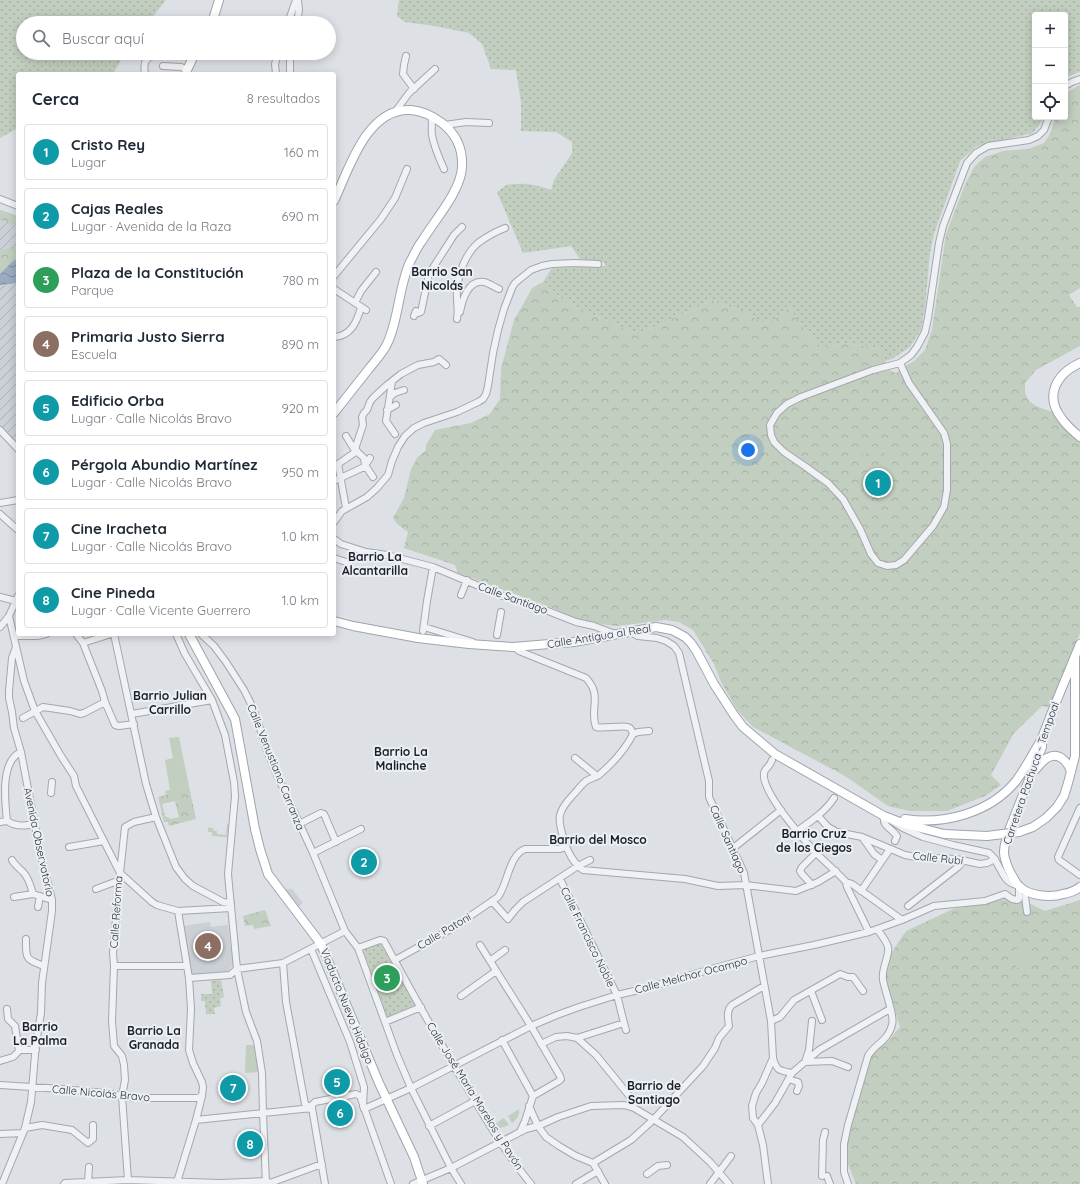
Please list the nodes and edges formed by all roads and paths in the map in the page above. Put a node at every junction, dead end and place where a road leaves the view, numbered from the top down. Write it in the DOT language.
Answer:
graph roads {
  1 [pos="219,0"];
  2 [pos="297,0"];
  3 [pos="214,16"];
  4 [pos="291,16"];
  5 [pos="298,16"];
  6 [pos="406,56"];
  7 [pos="146,60"];
  8 [pos="193,60"];
  9 [pos="276,60"];
  10 [pos="290,60"];
  11 [pos="162,66"];
  12 [pos="435,69"];
  13 [pos="145,72"];
  14 [pos="187,72"];
  15 [pos="276,72"];
  16 [pos="290,72"];
  17 [pos="1080,79"];
  18 [pos="1068,84"];
  19 [pos="414,89"];
  20 [pos="395,112"];
  21 [pos="431,116"];
  22 [pos="1048,120"];
  23 [pos="490,123"];
  24 [pos="445,125"];
  25 [pos="407,169"];
  26 [pos="444,169"];
  27 [pos="336,197"];
  28 [pos="0,199"];
  29 [pos="16,206"];
  30 [pos="462,228"];
  31 [pos="505,228"];
  32 [pos="598,264"];
  33 [pos="376,272"];
  34 [pos="336,274"];
  35 [pos="499,289"];
  36 [pos="336,290"];
  37 [pos="355,303"];
  38 [pos="414,316"];
  39 [pos="336,337"];
  40 [pos="900,363"];
  41 [pos="1080,363"];
  42 [pos="446,365"];
  43 [pos="392,381"];
  44 [pos="404,390"];
  45 [pos="390,398"];
  46 [pos="396,405"];
  47 [pos="336,410"];
  48 [pos="387,410"];
  49 [pos="0,430"];
  50 [pos="395,434"];
  51 [pos="346,436"];
  52 [pos="1080,437"];
  53 [pos="16,447"];
  54 [pos="356,450"];
  55 [pos="370,458"];
  56 [pos="336,465"];
  57 [pos="365,465"];
  58 [pos="373,477"];
  59 [pos="337,479"];
  60 [pos="16,500"];
  61 [pos="0,503"];
  62 [pos="346,508"];
  63 [pos="0,514"];
  64 [pos="336,519"];
  65 [pos="16,528"];
  66 [pos="336,540"];
  67 [pos="336,559"];
  68 [pos="349,563"];
  69 [pos="433,567"];
  70 [pos="467,580"];
  71 [pos="462,595"];
  72 [pos="0,597"];
  73 [pos="16,599"];
  74 [pos="16,601"];
  75 [pos="501,612"];
  76 [pos="9,616"];
  77 [pos="336,622"];
  78 [pos="0,627"];
  79 [pos="630,632"];
  80 [pos="616,634"];
  81 [pos="497,635"];
  82 [pos="14,636"];
  83 [pos="16,636"];
  84 [pos="37,636"];
  85 [pos="78,636"];
  86 [pos="104,636"];
  87 [pos="114,636"];
  88 [pos="177,636"];
  89 [pos="190,636"];
  90 [pos="203,636"];
  91 [pos="83,642"];
  92 [pos="1080,644"];
  93 [pos="484,645"];
  94 [pos="16,647"];
  95 [pos="513,647"];
  96 [pos="1076,654"];
  97 [pos="212,700"];
  98 [pos="105,702"];
  99 [pos="35,711"];
  100 [pos="132,714"];
  101 [pos="23,718"];
  102 [pos="134,724"];
  103 [pos="649,730"];
  104 [pos="632,734"];
  105 [pos="1042,738"];
  106 [pos="21,752"];
  107 [pos="575,758"];
  108 [pos="772,760"];
  109 [pos="1071,773"];
  110 [pos="1032,774"];
  111 [pos="597,776"];
  112 [pos="52,782"];
  113 [pos="2,790"];
  114 [pos="51,793"];
  115 [pos="834,798"];
  116 [pos="1080,808"];
  117 [pos="780,810"];
  118 [pos="818,816"];
  119 [pos="884,816"];
  120 [pos="156,817"];
  121 [pos="7,821"];
  122 [pos="0,822"];
  123 [pos="35,824"];
  124 [pos="299,824"];
  125 [pos="361,829"];
  126 [pos="797,832"];
  127 [pos="862,837"];
  128 [pos="104,841"];
  129 [pos="895,841"];
  130 [pos="336,842"];
  131 [pos="69,847"];
  132 [pos="566,847"];
  133 [pos="732,849"];
  134 [pos="890,849"];
  135 [pos="816,852"];
  136 [pos="312,853"];
  137 [pos="12,860"];
  138 [pos="590,860"];
  139 [pos="882,860"];
  140 [pos="964,860"];
  141 [pos="995,860"];
  142 [pos="578,866"];
  143 [pos="836,871"];
  144 [pos="120,873"];
  145 [pos="1080,875"];
  146 [pos="560,879"];
  147 [pos="120,880"];
  148 [pos="846,882"];
  149 [pos="746,885"];
  150 [pos="812,885"];
  151 [pos="1022,888"];
  152 [pos="96,889"];
  153 [pos="1079,889"];
  154 [pos="861,891"];
  155 [pos="33,894"];
  156 [pos="40,896"];
  157 [pos="14,897"];
  158 [pos="52,900"];
  159 [pos="492,901"];
  160 [pos="231,906"];
  161 [pos="908,906"];
  162 [pos="38,907"];
  163 [pos="178,911"];
  164 [pos="1027,912"];
  165 [pos="902,920"];
  166 [pos="877,929"];
  167 [pos="345,931"];
  168 [pos="870,932"];
  169 [pos="26,939"];
  170 [pos="321,944"];
  171 [pos="480,945"];
  172 [pos="358,948"];
  173 [pos="311,949"];
  174 [pos="505,950"];
  175 [pos="759,956"];
  176 [pos="394,960"];
  177 [pos="490,961"];
  178 [pos="284,963"];
  179 [pos="44,966"];
  180 [pos="114,966"];
  181 [pos="187,966"];
  182 [pos="237,969"];
  183 [pos="496,971"];
  184 [pos="189,978"];
  185 [pos="764,986"];
  186 [pos="811,991"];
  187 [pos="863,991"];
  188 [pos="617,994"];
  189 [pos="461,996"];
  190 [pos="421,1007"];
  191 [pos="7,1009"];
  192 [pos="890,1009"];
  193 [pos="822,1020"];
  194 [pos="770,1021"];
  195 [pos="812,1021"];
  196 [pos="384,1022"];
  197 [pos="624,1023"];
  198 [pos="531,1026"];
  199 [pos="626,1030"];
  200 [pos="577,1038"];
  201 [pos="502,1040"];
  202 [pos="541,1044"];
  203 [pos="36,1050"];
  204 [pos="18,1052"];
  205 [pos="773,1058"];
  206 [pos="0,1061"];
  207 [pos="805,1062"];
  208 [pos="454,1066"];
  209 [pos="848,1067"];
  210 [pos="792,1073"];
  211 [pos="789,1079"];
  212 [pos="0,1086"];
  213 [pos="32,1088"];
  214 [pos="411,1088"];
  215 [pos="798,1091"];
  216 [pos="122,1096"];
  217 [pos="202,1096"];
  218 [pos="533,1096"];
  219 [pos="387,1099"];
  220 [pos="475,1101"];
  221 [pos="529,1106"];
  222 [pos="312,1108"];
  223 [pos="364,1108"];
  224 [pos="634,1108"];
  225 [pos="263,1113"];
  226 [pos="196,1120"];
  227 [pos="653,1120"];
  228 [pos="93,1125"];
  229 [pos="758,1125"];
  230 [pos="429,1126"];
  231 [pos="538,1126"];
  232 [pos="24,1131"];
  233 [pos="520,1132"];
  234 [pos="825,1132"];
  235 [pos="0,1134"];
  236 [pos="501,1142"];
  237 [pos="730,1156"];
  238 [pos="594,1163"];
  239 [pos="322,1164"];
  240 [pos="667,1164"];
  241 [pos="89,1167"];
  242 [pos="451,1168"];
  243 [pos="598,1171"];
  244 [pos="720,1172"];
  245 [pos="647,1174"];
  246 [pos="128,1180"];
  247 [pos="3,1181"];
  248 [pos="88,1182"];
  249 [pos="422,1182"];
  250 [pos="176,1183"];
  251 [pos="266,1183"];
  252 [pos="64,1184"];
  253 [pos="221,1184"];
  254 [pos="325,1184"];
  255 [pos="392,1184"];
  256 [pos="413,1184"];
  257 [pos="461,1184"];
  258 [pos="531,1184"];
  259 [pos="576,1184"];
  260 [pos="605,1184"];
  261 [pos="710,1184"];
  262 [pos="729,1184"];
  263 [pos="768,1184"];
  264 [pos="830,1184"];
  265 [pos="848,1184"];
  1 -- 3 [label="main road"];
  2 -- 4 [label="street"];
  2 -- 5 [label="street"];
  6 -- 19 [label="street"];
  7 -- 13 [label="street"];
  8 -- 14 [label="main road"];
  9 -- 15 [label="street"];
  10 -- 16 [label="street"];
  11 -- 14 [label="street"];
  12 -- 19 [label="street"];
  17 -- 18 [label="street"];
  19 -- 20 [label="street"];
  20 -- 21 [label="main road"];
  20 -- 27 [label="main road"];
  21 -- 24 [label="main road"];
  21 -- 26 [label="street"];
  22 -- 40 [label="street"];
  23 -- 24 [label="street"];
  24 -- 47 [label="main road"];
  25 -- 34 [label="street"];
  28 -- 29 [label="street"];
  30 -- 38 [label="street"];
  31 -- 35 [label="street"];
  32 -- 62 [label="street"];
  33 -- 37 [label="street"];
  36 -- 37 [label="street"];
  37 -- 39 [label="street"];
  40 -- 40 [label="street"];
  41 -- 52 [label="main road"];
  42 -- 43 [label="street"];
  43 -- 45 [label="street"];
  43 -- 54 [label="street"];
  44 -- 45 [label="street"];
  45 -- 48 [label="street"];
  46 -- 48 [label="street"];
  48 -- 50 [label="street"];
  49 -- 53 [label="street"];
  51 -- 54 [label="street"];
  54 -- 56 [label="street"];
  54 -- 57 [label="street"];
  55 -- 57 [label="street"];
  56 -- 59 [label="street"];
  57 -- 58 [label="street"];
  57 -- 59 [label="street"];
  59 -- 62 [label="street"];
  60 -- 61 [label="street"];
  62 -- 64 [label="street"];
  63 -- 65 [label="street"];
  66 -- 69 [label="street, Calle Santiago"];
  67 -- 68 [label="street"];
  69 -- 70 [label="street, Calle Santiago"];
  69 -- 93 [label="street"];
  70 -- 71 [label="street"];
  70 -- 80 [label="street, Calle Santiago"];
  72 -- 73 [label="street"];
  74 -- 76 [label="street"];
  75 -- 81 [label="street"];
  76 -- 78 [label="street"];
  76 -- 82 [label="street, Calle Reforma"];
  77 -- 93 [label="main road, Calle Antigua al Real"];
  79 -- 80 [label="main road, Calle Antigua al Real"];
  79 -- 119 [label="main road, Calle Antigua al Real"];
  79 -- 133 [label="street, Calle Santiago"];
  80 -- 95 [label="main road, Calle Antigua al Real"];
  82 -- 94 [label="street, Calle Reforma"];
  83 -- 84 [label="street"];
  85 -- 91 [label="street"];
  86 -- 91 [label="street"];
  87 -- 100 [label="street"];
  88 -- 97 [label="street"];
  89 -- 170 [label="main road, Viaducto Nuevo Hidalgo"];
  90 -- 124 [label="street, Calle Venustiano Carranza"];
  91 -- 98 [label="street"];
  92 -- 96 [label="main road, Carretera Pachuca - Tempoal"];
  93 -- 95 [label="main road, Calle Antigua al Real"];
  94 -- 99 [label="street, Calle Reforma"];
  94 -- 106 [label="street, Avenida Observatorio"];
  95 -- 104 [label="street"];
  96 -- 105 [label="main road, Carretera Pachuca - Tempoal"];
  96 -- 109 [label="main road"];
  97 -- 100 [label="street"];
  97 -- 160 [label="street"];
  98 -- 99 [label="street"];
  98 -- 102 [label="street"];
  99 -- 101 [label="street"];
  99 -- 128 [label="street, Calle Reforma"];
  100 -- 102 [label="street"];
  102 -- 120 [label="street"];
  103 -- 104 [label="street"];
  104 -- 111 [label="street"];
  105 -- 110 [label="main road, Carretera Pachuca - Tempoal"];
  105 -- 119 [label="main road"];
  106 -- 113 [label="street"];
  106 -- 123 [label="street, Avenida Observatorio"];
  107 -- 111 [label="street"];
  108 -- 117 [label="street"];
  109 -- 110 [label="main road"];
  109 -- 119 [label="main road, bridge"];
  110 -- 151 [label="main road, Carretera Pachuca - Tempoal"];
  111 -- 132 [label="street"];
  112 -- 114 [label="street"];
  113 -- 121 [label="street"];
  115 -- 118 [label="street"];
  116 -- 145 [label="street"];
  117 -- 126 [label="street"];
  117 -- 133 [label="street"];
  118 -- 126 [label="street"];
  118 -- 127 [label="street, Calle Rubí"];
  119 -- 129 [label="street"];
  119 -- 141 [label="street"];
  120 -- 144 [label="street"];
  120 -- 160 [label="street"];
  121 -- 122 [label="street"];
  121 -- 123 [label="street"];
  123 -- 158 [label="street, Avenida Observatorio"];
  124 -- 130 [label="street"];
  124 -- 136 [label="street, Calle Venustiano Carranza"];
  125 -- 130 [label="street"];
  126 -- 135 [label="street"];
  127 -- 134 [label="street, Calle Rubí"];
  127 -- 139 [label="street"];
  128 -- 131 [label="street"];
  128 -- 144 [label="street, Calle Reforma"];
  130 -- 136 [label="street"];
  132 -- 142 [label="street"];
  132 -- 159 [label="street, Calle Patoni"];
  133 -- 149 [label="street, Calle Santiago"];
  134 -- 139 [label="street"];
  134 -- 140 [label="street, Calle Rubí"];
  135 -- 143 [label="street"];
  135 -- 150 [label="street"];
  136 -- 167 [label="street, Calle Venustiano Carranza"];
  137 -- 155 [label="street"];
  138 -- 142 [label="street"];
  139 -- 154 [label="street"];
  140 -- 141 [label="street, Calle Rubí"];
  140 -- 161 [label="street"];
  141 -- 151 [label="street"];
  142 -- 146 [label="street"];
  142 -- 149 [label="street"];
  143 -- 148 [label="street"];
  143 -- 150 [label="street"];
  144 -- 147 [label="street, Calle Reforma"];
  144 -- 163 [label="street"];
  146 -- 159 [label="street"];
  146 -- 188 [label="street, Calle Francisco Noble"];
  147 -- 152 [label="street"];
  147 -- 180 [label="street, Calle Reforma"];
  148 -- 154 [label="street"];
  148 -- 168 [label="street"];
  149 -- 150 [label="street"];
  149 -- 175 [label="street, Calle Santiago"];
  151 -- 153 [label="main road"];
  151 -- 164 [label="street"];
  151 -- 165 [label="street, Calle Melchor Ocampo"];
  154 -- 165 [label="street"];
  155 -- 156 [label="street"];
  155 -- 157 [label="street"];
  156 -- 158 [label="street"];
  156 -- 162 [label="street"];
  158 -- 179 [label="street, Avenida Observatorio"];
  159 -- 176 [label="street, Calle Patoni"];
  160 -- 163 [label="street"];
  160 -- 182 [label="street"];
  163 -- 181 [label="street"];
  165 -- 166 [label="street, Calle Melchor Ocampo"];
  166 -- 168 [label="street, Calle Melchor Ocampo"];
  166 -- 192 [label="street"];
  167 -- 170 [label="street"];
  167 -- 172 [label="street, Calle Venustiano Carranza"];
  168 -- 175 [label="street, Calle Melchor Ocampo"];
  169 -- 179 [label="street"];
  170 -- 173 [label="street"];
  170 -- 219 [label="main road, Viaducto Nuevo Hidalgo"];
  171 -- 177 [label="street"];
  172 -- 176 [label="street, Calle José María Morelos y Pavón"];
  172 -- 196 [label="street, Calle Venustiano Carranza"];
  173 -- 178 [label="street"];
  173 -- 223 [label="street"];
  174 -- 177 [label="street"];
  175 -- 185 [label="street, Calle Santiago"];
  175 -- 188 [label="street, Calle Melchor Ocampo"];
  176 -- 190 [label="street, Calle José María Morelos y Pavón"];
  177 -- 183 [label="street"];
  178 -- 182 [label="street"];
  178 -- 222 [label="street"];
  179 -- 203 [label="street, Avenida Observatorio"];
  180 -- 181 [label="street"];
  180 -- 216 [label="street, Calle Reforma"];
  181 -- 184 [label="street"];
  182 -- 184 [label="street"];
  182 -- 225 [label="street"];
  183 -- 189 [label="street"];
  183 -- 198 [label="street"];
  184 -- 217 [label="street"];
  185 -- 194 [label="street, Calle Santiago"];
  185 -- 227 [label="street"];
  186 -- 187 [label="street"];
  186 -- 193 [label="street"];
  186 -- 194 [label="street"];
  188 -- 197 [label="street, Calle Francisco Noble"];
  188 -- 198 [label="street, Calle Melchor Ocampo"];
  190 -- 196 [label="street"];
  190 -- 208 [label="street, Calle José María Morelos y Pavón"];
  191 -- 204 [label="street"];
  192 -- 207 [label="street"];
  192 -- 265 [label="street"];
  194 -- 205 [label="street, Calle Santiago"];
  195 -- 207 [label="street"];
  196 -- 214 [label="street, Calle Venustiano Carranza"];
  197 -- 199 [label="street, Calle Francisco Noble"];
  197 -- 200 [label="street"];
  198 -- 201 [label="street, Calle Melchor Ocampo"];
  198 -- 202 [label="street"];
  200 -- 202 [label="street"];
  200 -- 224 [label="street"];
  201 -- 208 [label="street, Calle Melchor Ocampo"];
  201 -- 218 [label="street"];
  202 -- 218 [label="street"];
  203 -- 204 [label="street"];
  203 -- 213 [label="street, Avenida Observatorio"];
  204 -- 206 [label="street"];
  205 -- 210 [label="street"];
  205 -- 229 [label="street, Calle Santiago"];
  207 -- 209 [label="street"];
  207 -- 210 [label="street"];
  208 -- 214 [label="street, Calle Melchor Ocampo"];
  208 -- 220 [label="street, Calle José María Morelos y Pavón"];
  210 -- 211 [label="street"];
  211 -- 215 [label="street"];
  211 -- 229 [label="street"];
  212 -- 213 [label="street, Calle Nicolás Bravo"];
  213 -- 216 [label="street, Calle Nicolás Bravo"];
  213 -- 232 [label="street, Avenida Observatorio"];
  214 -- 219 [label="street, Calle Melchor Ocampo"];
  214 -- 230 [label="street, Calle Venustiano Carranza"];
  216 -- 217 [label="street, Calle Nicolás Bravo"];
  216 -- 246 [label="street, Calle Reforma"];
  217 -- 226 [label="street"];
  218 -- 221 [label="street"];
  219 -- 223 [label="street, Calle Melchor Ocampo"];
  219 -- 249 [label="main road, Viaducto Nuevo Hidalgo"];
  220 -- 230 [label="street"];
  220 -- 236 [label="street, Calle José María Morelos y Pavón"];
  221 -- 231 [label="street"];
  221 -- 233 [label="street"];
  222 -- 223 [label="street"];
  222 -- 225 [label="street"];
  222 -- 239 [label="street"];
  223 -- 255 [label="street"];
  224 -- 227 [label="street"];
  224 -- 231 [label="street"];
  225 -- 226 [label="street"];
  225 -- 251 [label="street"];
  226 -- 250 [label="street"];
  227 -- 238 [label="street"];
  227 -- 244 [label="street"];
  228 -- 232 [label="street"];
  229 -- 263 [label="street, Calle Santiago"];
  230 -- 242 [label="street, Calle Venustiano Carranza"];
  231 -- 233 [label="street"];
  231 -- 238 [label="street"];
  232 -- 235 [label="street"];
  232 -- 247 [label="street, Avenida Observatorio"];
  233 -- 236 [label="street"];
  234 -- 264 [label="street"];
  236 -- 242 [label="street"];
  236 -- 258 [label="street, Calle José María Morelos y Pavón"];
  237 -- 244 [label="street"];
  238 -- 243 [label="street"];
  239 -- 251 [label="street"];
  239 -- 254 [label="street"];
  240 -- 245 [label="street"];
  241 -- 248 [label="street"];
  242 -- 249 [label="street"];
  242 -- 257 [label="street, Calle Venustiano Carranza"];
  243 -- 259 [label="street"];
  243 -- 260 [label="street"];
  244 -- 261 [label="street"];
  244 -- 262 [label="street"];
  246 -- 248 [label="street"];
  246 -- 250 [label="street"];
  248 -- 252 [label="street"];
  249 -- 256 [label="street"];
  250 -- 253 [label="street"];
  251 -- 253 [label="street"];
}
